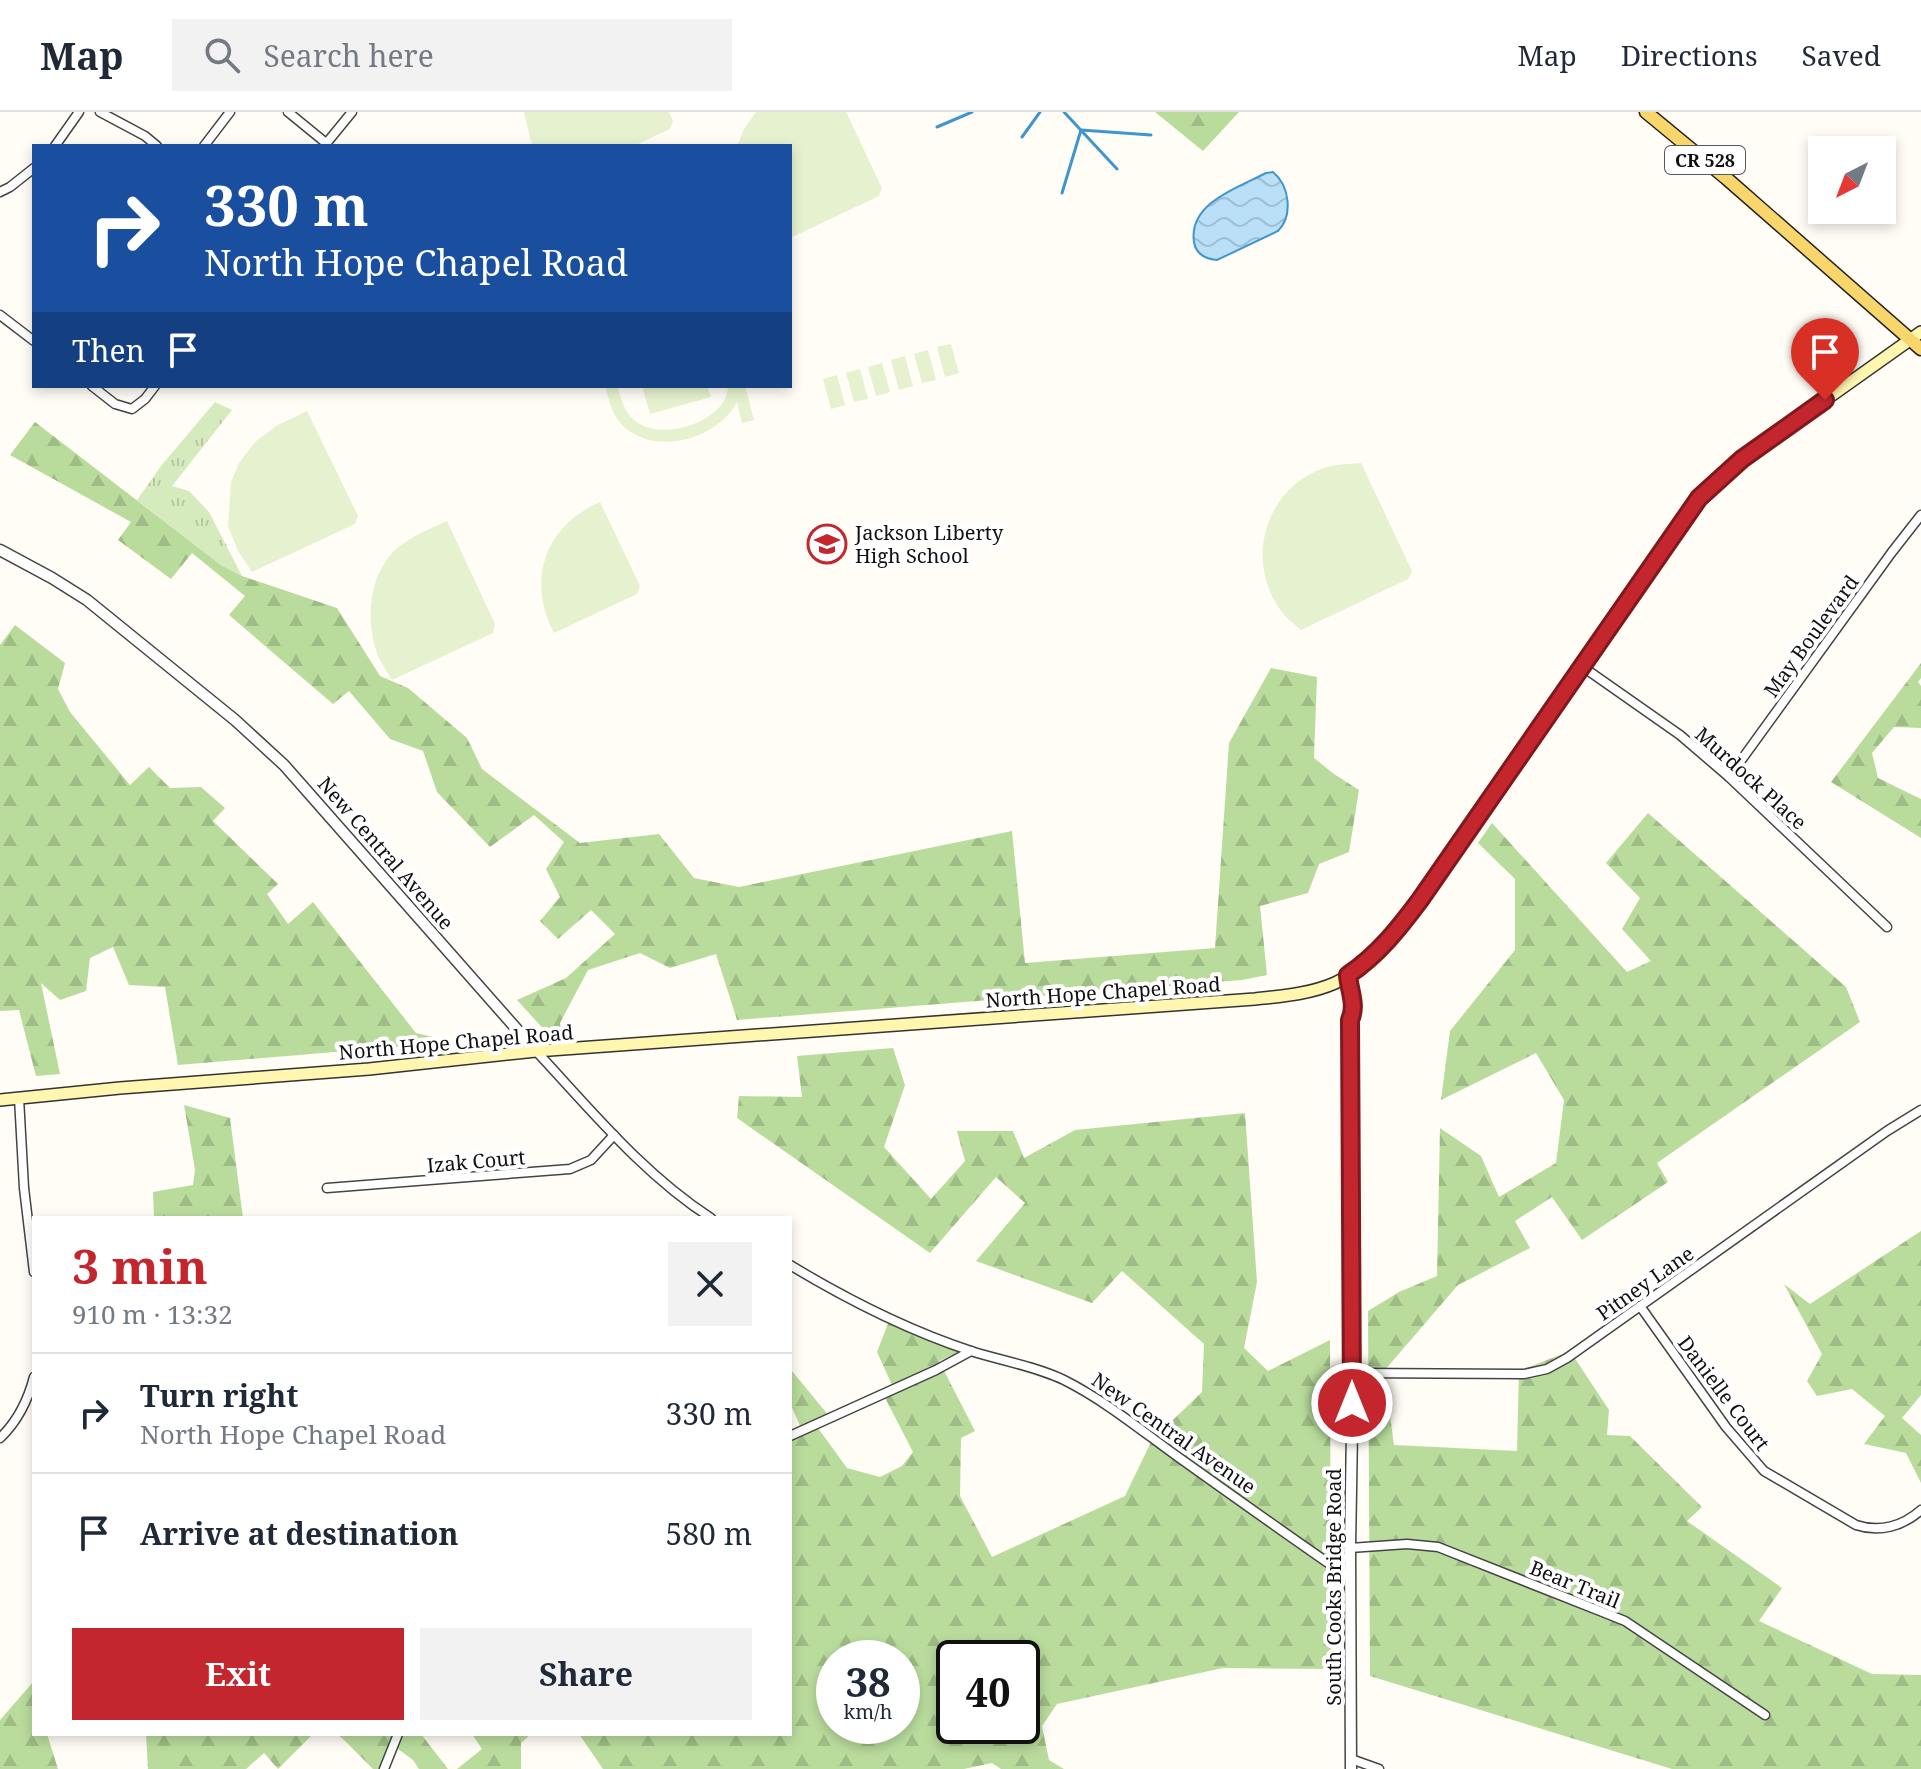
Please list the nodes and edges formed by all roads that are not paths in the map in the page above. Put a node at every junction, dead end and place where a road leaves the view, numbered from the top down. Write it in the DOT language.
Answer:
graph roads {
  1 [pos="79,112"];
  2 [pos="100,112"];
  3 [pos="230,112"];
  4 [pos="288,112"];
  5 [pos="352,112"];
  6 [pos="1646,112"];
  7 [pos="56,144"];
  8 [pos="155,144"];
  9 [pos="206,144"];
  10 [pos="325,144"];
  11 [pos="32,170"];
  12 [pos="0,192"];
  13 [pos="0,315"];
  14 [pos="32,339"];
  15 [pos="1918,340"];
  16 [pos="95,388"];
  17 [pos="153,388"];
  18 [pos="1921,515"];
  19 [pos="0,550"];
  20 [pos="1583,667"];
  21 [pos="1729,777"];
  22 [pos="1887,927"];
  23 [pos="1348,980"];
  24 [pos="536,1051"];
  25 [pos="19,1098"];
  26 [pos="0,1100"];
  27 [pos="1921,1110"];
  28 [pos="614,1135"];
  29 [pos="327,1188"];
  30 [pos="708,1216"];
  31 [pos="32,1255"];
  32 [pos="792,1266"];
  33 [pos="1640,1306"];
  34 [pos="971,1351"];
  35 [pos="1353,1373"];
  36 [pos="32,1382"];
  37 [pos="792,1435"];
  38 [pos="0,1438"];
  39 [pos="1921,1510"];
  40 [pos="1350,1548"];
  41 [pos="1350,1578"];
  42 [pos="1765,1715"];
  43 [pos="397,1736"];
  44 [pos="1351,1764"];
  45 [pos="384,1769"];
  46 [pos="1379,1769"];
  1 -- 7 [label="street"];
  2 -- 8 [label="street"];
  3 -- 9 [label="street"];
  4 -- 10 [label="street"];
  5 -- 10 [label="street"];
  6 -- 15 [label="main road, CR 528"];
  11 -- 12 [label="street"];
  13 -- 14 [label="street"];
  15 -- 20 [label="main road, North Hope Chapel Road"];
  16 -- 17 [label="street"];
  18 -- 21 [label="street, May Boulevard"];
  19 -- 24 [label="street, New Central Avenue"];
  20 -- 21 [label="street, Murdock Place"];
  20 -- 23 [label="main road, North Hope Chapel Road"];
  21 -- 22 [label="street, Murdock Place"];
  23 -- 24 [label="main road, North Hope Chapel Road"];
  23 -- 35 [label="street, South Cooks Bridge Road"];
  24 -- 25 [label="main road, North Hope Chapel Road"];
  24 -- 28 [label="street, New Central Avenue"];
  25 -- 26 [label="main road, North Hope Chapel Road"];
  25 -- 31 [label="street"];
  27 -- 33 [label="street, Pitney Lane"];
  28 -- 29 [label="street, Izak Court"];
  28 -- 30 [label="street, New Central Avenue"];
  32 -- 34 [label="street, New Central Avenue"];
  33 -- 35 [label="street, Pitney Lane"];
  33 -- 39 [label="street, Danielle Court"];
  34 -- 37 [label="street"];
  34 -- 41 [label="street, New Central Avenue"];
  35 -- 40 [label="street, South Cooks Bridge Road"];
  36 -- 38 [label="street"];
  40 -- 41 [label="street, South Cooks Bridge Road"];
  40 -- 42 [label="street, Bear Trail"];
  41 -- 44 [label="street, South Cooks Bridge Road"];
  43 -- 45 [label="street"];
  44 -- 46 [label="street"];
}
